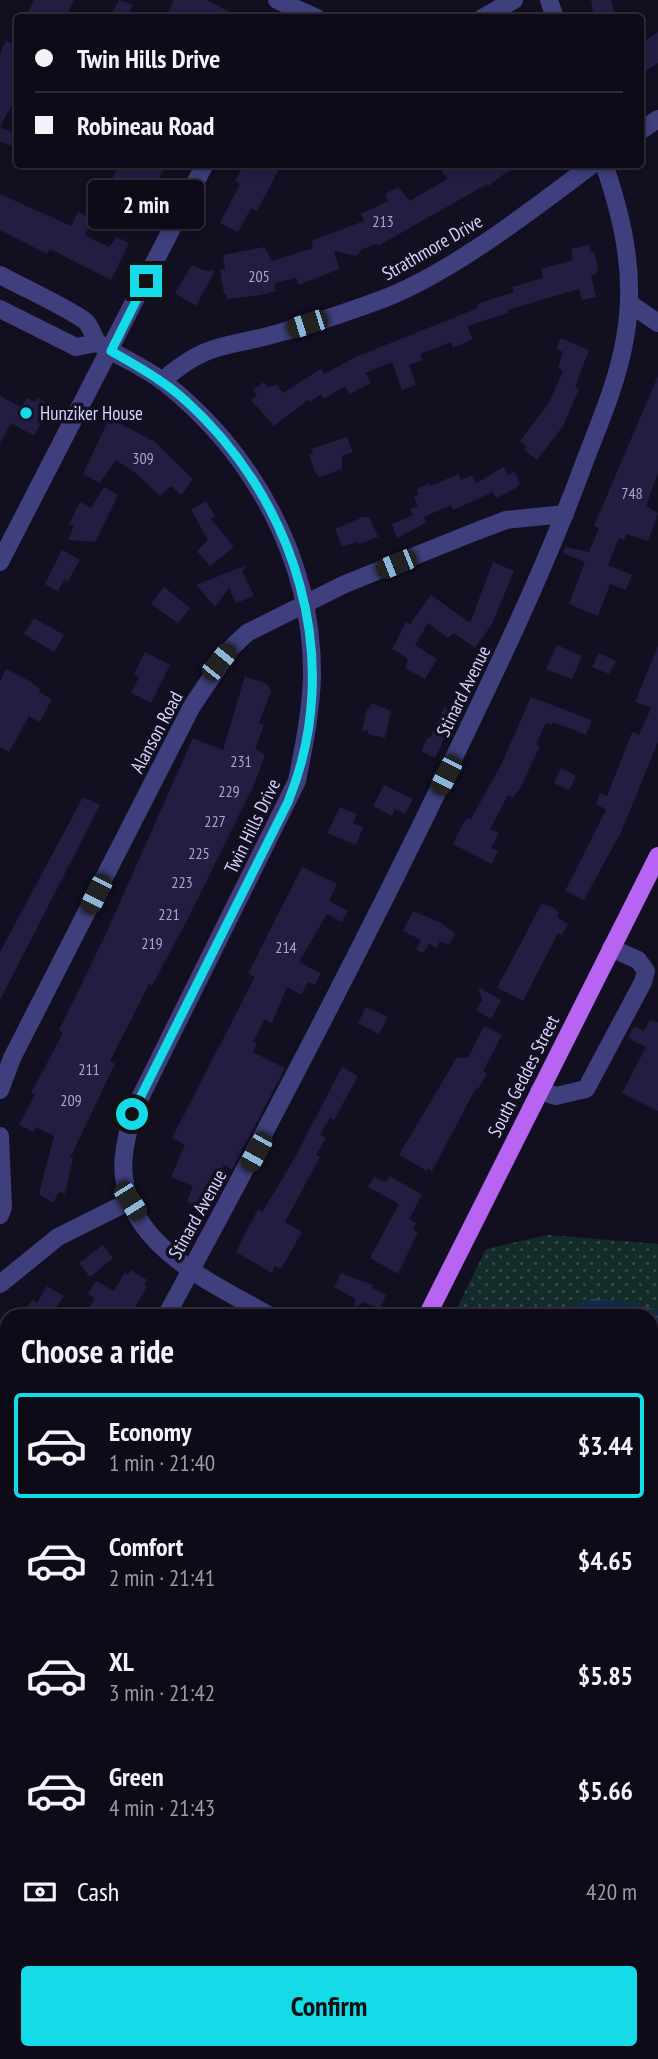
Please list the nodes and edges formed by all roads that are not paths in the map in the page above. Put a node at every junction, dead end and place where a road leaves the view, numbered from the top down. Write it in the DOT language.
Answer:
graph roads {
  1 [pos="514,0"];
  2 [pos="282,5"];
  3 [pos="306,14"];
  4 [pos="489,14"];
  5 [pos="203,168"];
  6 [pos="588,168"];
  7 [pos="605,168"];
  8 [pos="0,275"];
  9 [pos="629,303"];
  10 [pos="0,309"];
  11 [pos="658,323"];
  12 [pos="104,347"];
  13 [pos="162,381"];
  14 [pos="565,514"];
  15 [pos="0,562"];
  16 [pos="306,605"];
  17 [pos="656,865"];
  18 [pos="611,948"];
  19 [pos="652,973"];
  20 [pos="0,1090"];
  21 [pos="539,1091"];
  22 [pos="0,1136"];
  23 [pos="130,1201"];
  24 [pos="0,1215"];
  25 [pos="191,1270"];
  26 [pos="0,1284"];
  27 [pos="170,1309"];
  28 [pos="258,1309"];
  29 [pos="430,1309"];
  1 -- 4 [label="street"];
  2 -- 3 [label="street"];
  5 -- 12 [label="street"];
  6 -- 13 [label="street, Strathmore Drive"];
  7 -- 9 [label="street, Stinard Avenue"];
  8 -- 12 [label="street"];
  9 -- 11 [label="street"];
  9 -- 14 [label="street, Stinard Avenue"];
  10 -- 12 [label="street"];
  12 -- 13 [label="street, Twin Hills Drive"];
  12 -- 15 [label="street"];
  13 -- 16 [label="street, Twin Hills Drive"];
  14 -- 16 [label="street, Alanson Road"];
  14 -- 25 [label="street, Stinard Avenue"];
  16 -- 20 [label="street, Alanson Road"];
  16 -- 23 [label="street, Twin Hills Drive"];
  17 -- 18 [label="main road, South Geddes Street"];
  18 -- 19 [label="street"];
  18 -- 21 [label="main road, South Geddes Street"];
  19 -- 21 [label="street"];
  21 -- 29 [label="main road, South Geddes Street"];
  22 -- 24 [label="street"];
  23 -- 25 [label="street, Twin Hills Drive"];
  23 -- 26 [label="street"];
  25 -- 27 [label="street, Stinard Avenue"];
  25 -- 28 [label="street, Twin Hills Drive"];
}
